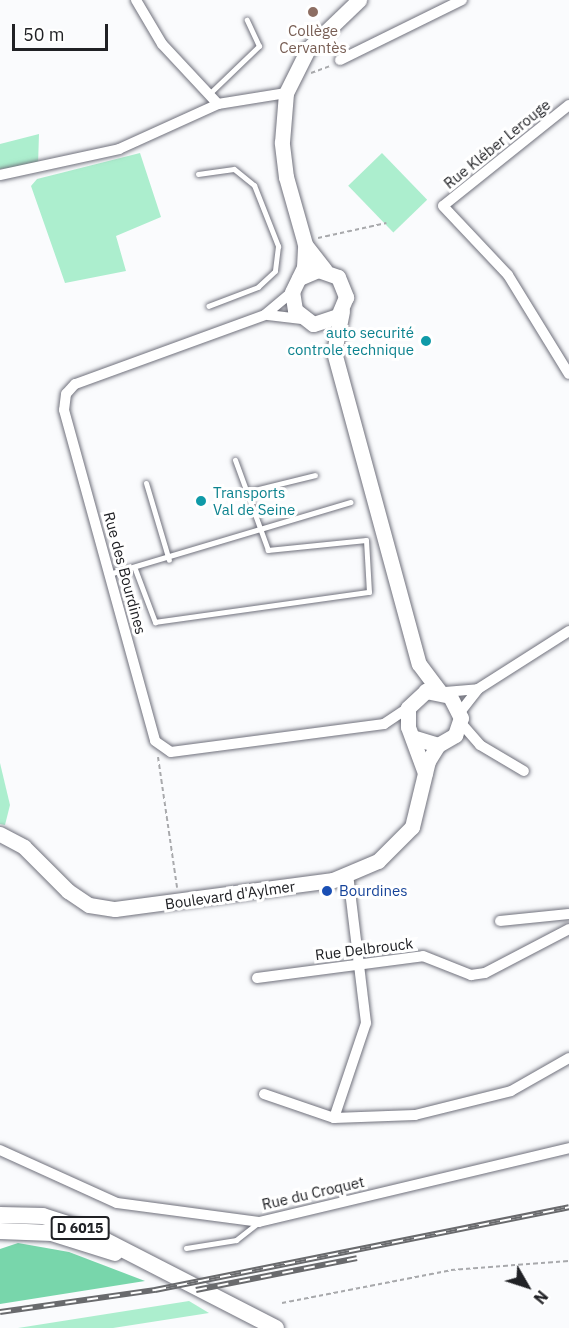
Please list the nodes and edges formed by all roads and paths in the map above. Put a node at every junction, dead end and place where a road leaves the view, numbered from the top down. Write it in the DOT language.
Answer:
graph roads {
  1 [pos="136,0"];
  2 [pos="359,0"];
  3 [pos="462,0"];
  4 [pos="247,20"];
  5 [pos="340,60"];
  6 [pos="296,71"];
  7 [pos="286,93"];
  8 [pos="207,96"];
  9 [pos="218,104"];
  10 [pos="569,105"];
  11 [pos="198,174"];
  12 [pos="0,175"];
  13 [pos="386,223"];
  14 [pos="304,242"];
  15 [pos="325,270"];
  16 [pos="295,285"];
  17 [pos="207,306"];
  18 [pos="342,311"];
  19 [pos="265,315"];
  20 [pos="306,321"];
  21 [pos="334,352"];
  22 [pos="569,374"];
  23 [pos="235,460"];
  24 [pos="315,475"];
  25 [pos="146,483"];
  26 [pos="246,492"];
  27 [pos="351,502"];
  28 [pos="260,531"];
  29 [pos="382,533"];
  30 [pos="366,540"];
  31 [pos="169,560"];
  32 [pos="135,569"];
  33 [pos="110,574"];
  34 [pos="569,632"];
  35 [pos="419,664"];
  36 [pos="478,689"];
  37 [pos="442,692"];
  38 [pos="411,703"];
  39 [pos="461,717"];
  40 [pos="384,724"];
  41 [pos="413,736"];
  42 [pos="155,741"];
  43 [pos="444,742"];
  44 [pos="480,745"];
  45 [pos="524,771"];
  46 [pos="425,773"];
  47 [pos="0,834"];
  48 [pos="348,875"];
  49 [pos="180,902"];
  50 [pos="569,914"];
  51 [pos="500,921"];
  52 [pos="569,929"];
  53 [pos="360,964"];
  54 [pos="257,978"];
  55 [pos="569,1058"];
  56 [pos="264,1094"];
  57 [pos="334,1118"];
  58 [pos="569,1148"];
  59 [pos="0,1150"];
  60 [pos="0,1215"];
  61 [pos="259,1222"];
  62 [pos="0,1231"];
  63 [pos="186,1248"];
  64 [pos="569,1261"];
  65 [pos="152,1266"];
  66 [pos="282,1304"];
  67 [pos="276,1328"];
  1 -- 8 [label="street"];
  2 -- 6 [label="street"];
  3 -- 5 [label="street"];
  4 -- 8 [label="lane"];
  5 -- 6 [label="path"];
  6 -- 7 [label="street"];
  7 -- 9 [label="street"];
  7 -- 14 [label="street"];
  8 -- 9 [label="street"];
  9 -- 12 [label="street"];
  10 -- 22 [label="street, Rue Kléber Lerouge"];
  11 -- 17 [label="lane"];
  13 -- 14 [label="path"];
  14 -- 15 [label="street"];
  14 -- 16 [label="street"];
  15 -- 16 [label="street"];
  15 -- 18 [label="street"];
  16 -- 19 [label="street, Rue des Bourdines"];
  16 -- 20 [label="street"];
  18 -- 20 [label="street"];
  18 -- 21 [label="street"];
  19 -- 20 [label="street, Rue des Bourdines"];
  19 -- 33 [label="street, Rue des Bourdines"];
  20 -- 21 [label="street"];
  21 -- 29 [label="street"];
  23 -- 26 [label="lane"];
  24 -- 26 [label="lane"];
  25 -- 31 [label="lane"];
  26 -- 28 [label="lane"];
  27 -- 28 [label="lane"];
  28 -- 30 [label="lane"];
  28 -- 31 [label="lane"];
  29 -- 30 [label="lane"];
  29 -- 35 [label="street"];
  30 -- 32 [label="lane"];
  31 -- 32 [label="lane"];
  32 -- 33 [label="lane"];
  33 -- 42 [label="street, Rue des Bourdines"];
  34 -- 36 [label="street"];
  35 -- 37 [label="street"];
  35 -- 38 [label="street"];
  36 -- 37 [label="street"];
  36 -- 39 [label="street"];
  37 -- 38 [label="street"];
  37 -- 39 [label="street"];
  38 -- 40 [label="street"];
  38 -- 41 [label="street"];
  39 -- 43 [label="street"];
  39 -- 44 [label="street"];
  40 -- 41 [label="street"];
  40 -- 42 [label="street"];
  41 -- 43 [label="street"];
  41 -- 46 [label="street, Boulevard d'Aylmer"];
  42 -- 49 [label="path"];
  43 -- 44 [label="street"];
  43 -- 46 [label="street, Boulevard d'Aylmer"];
  44 -- 45 [label="street"];
  46 -- 48 [label="street, Boulevard d'Aylmer"];
  47 -- 49 [label="street, Boulevard d'Aylmer"];
  48 -- 49 [label="street, Boulevard d'Aylmer"];
  48 -- 53 [label="street"];
  50 -- 51 [label="street"];
  52 -- 53 [label="street, Rue Delbrouck"];
  53 -- 54 [label="street, Rue Delbrouck"];
  53 -- 57 [label="street"];
  55 -- 57 [label="street"];
  56 -- 57 [label="street"];
  58 -- 61 [label="street, Rue du Croquet"];
  59 -- 61 [label="street, Rue du Croquet"];
  60 -- 65 [label="main road, D 6015"];
  61 -- 63 [label="lane"];
  62 -- 65 [label="main road, D 6015"];
  64 -- 66 [label="path"];
  65 -- 67 [label="main road, D 6015"];
}
